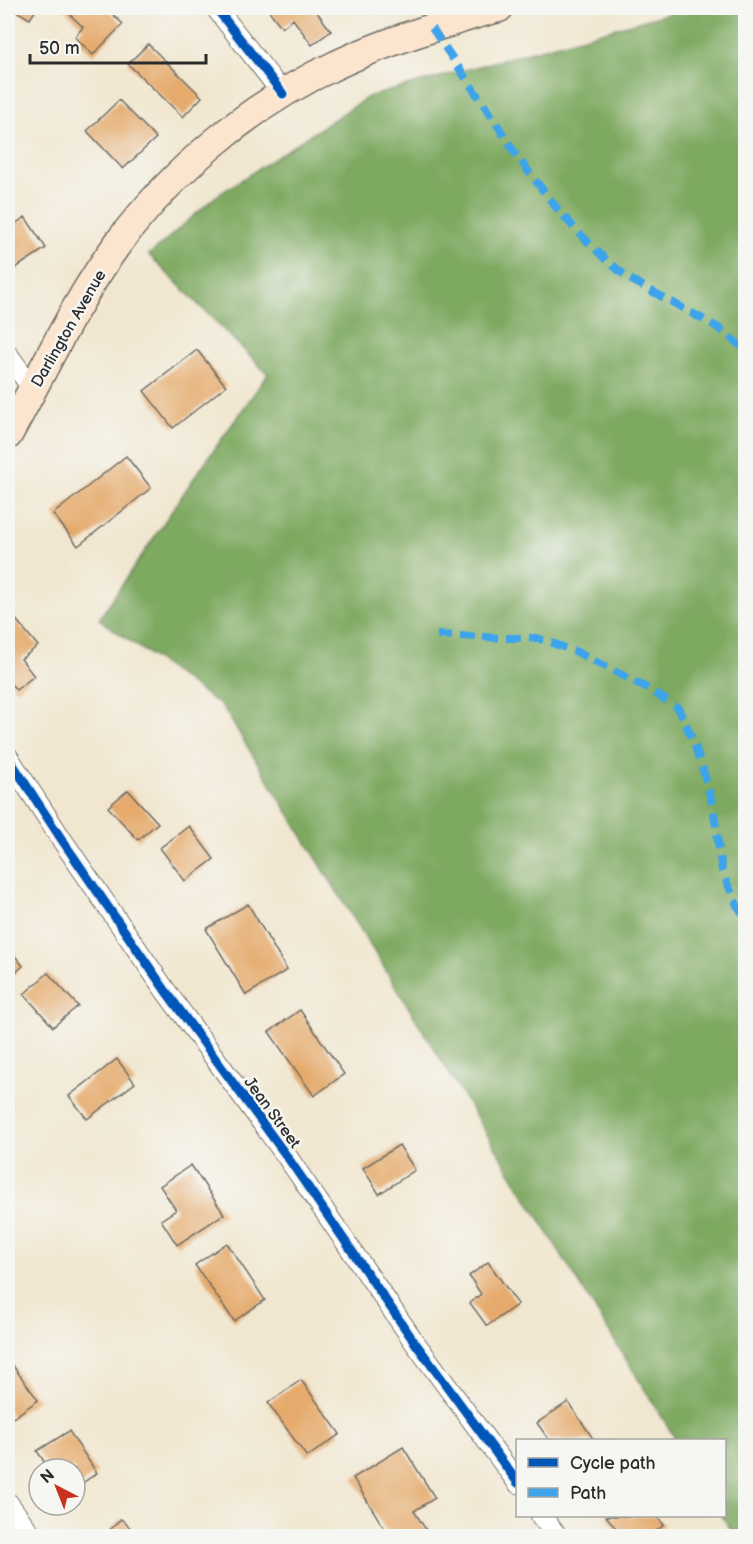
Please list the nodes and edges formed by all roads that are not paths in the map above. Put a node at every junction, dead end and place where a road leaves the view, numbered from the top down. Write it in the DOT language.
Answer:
graph roads {
  1 [pos="216,8"];
  2 [pos="499,8"];
  3 [pos="283,94"];
  4 [pos="8,356"];
  5 [pos="33,389"];
  6 [pos="8,435"];
  7 [pos="8,757"];
  8 [pos="516,1480"];
  9 [pos="8,1503"];
  10 [pos="543,1517"];
  11 [pos="32,1536"];
  12 [pos="557,1536"];
  1 -- 3 [label="street"];
  2 -- 3 [label="main road, Darlington Avenue"];
  3 -- 5 [label="main road, Darlington Avenue"];
  4 -- 5 [label="street"];
  5 -- 6 [label="main road, Darlington Avenue"];
  7 -- 8 [label="street, Jean Street"];
  9 -- 11 [label="street"];
  10 -- 12 [label="street"];
}
